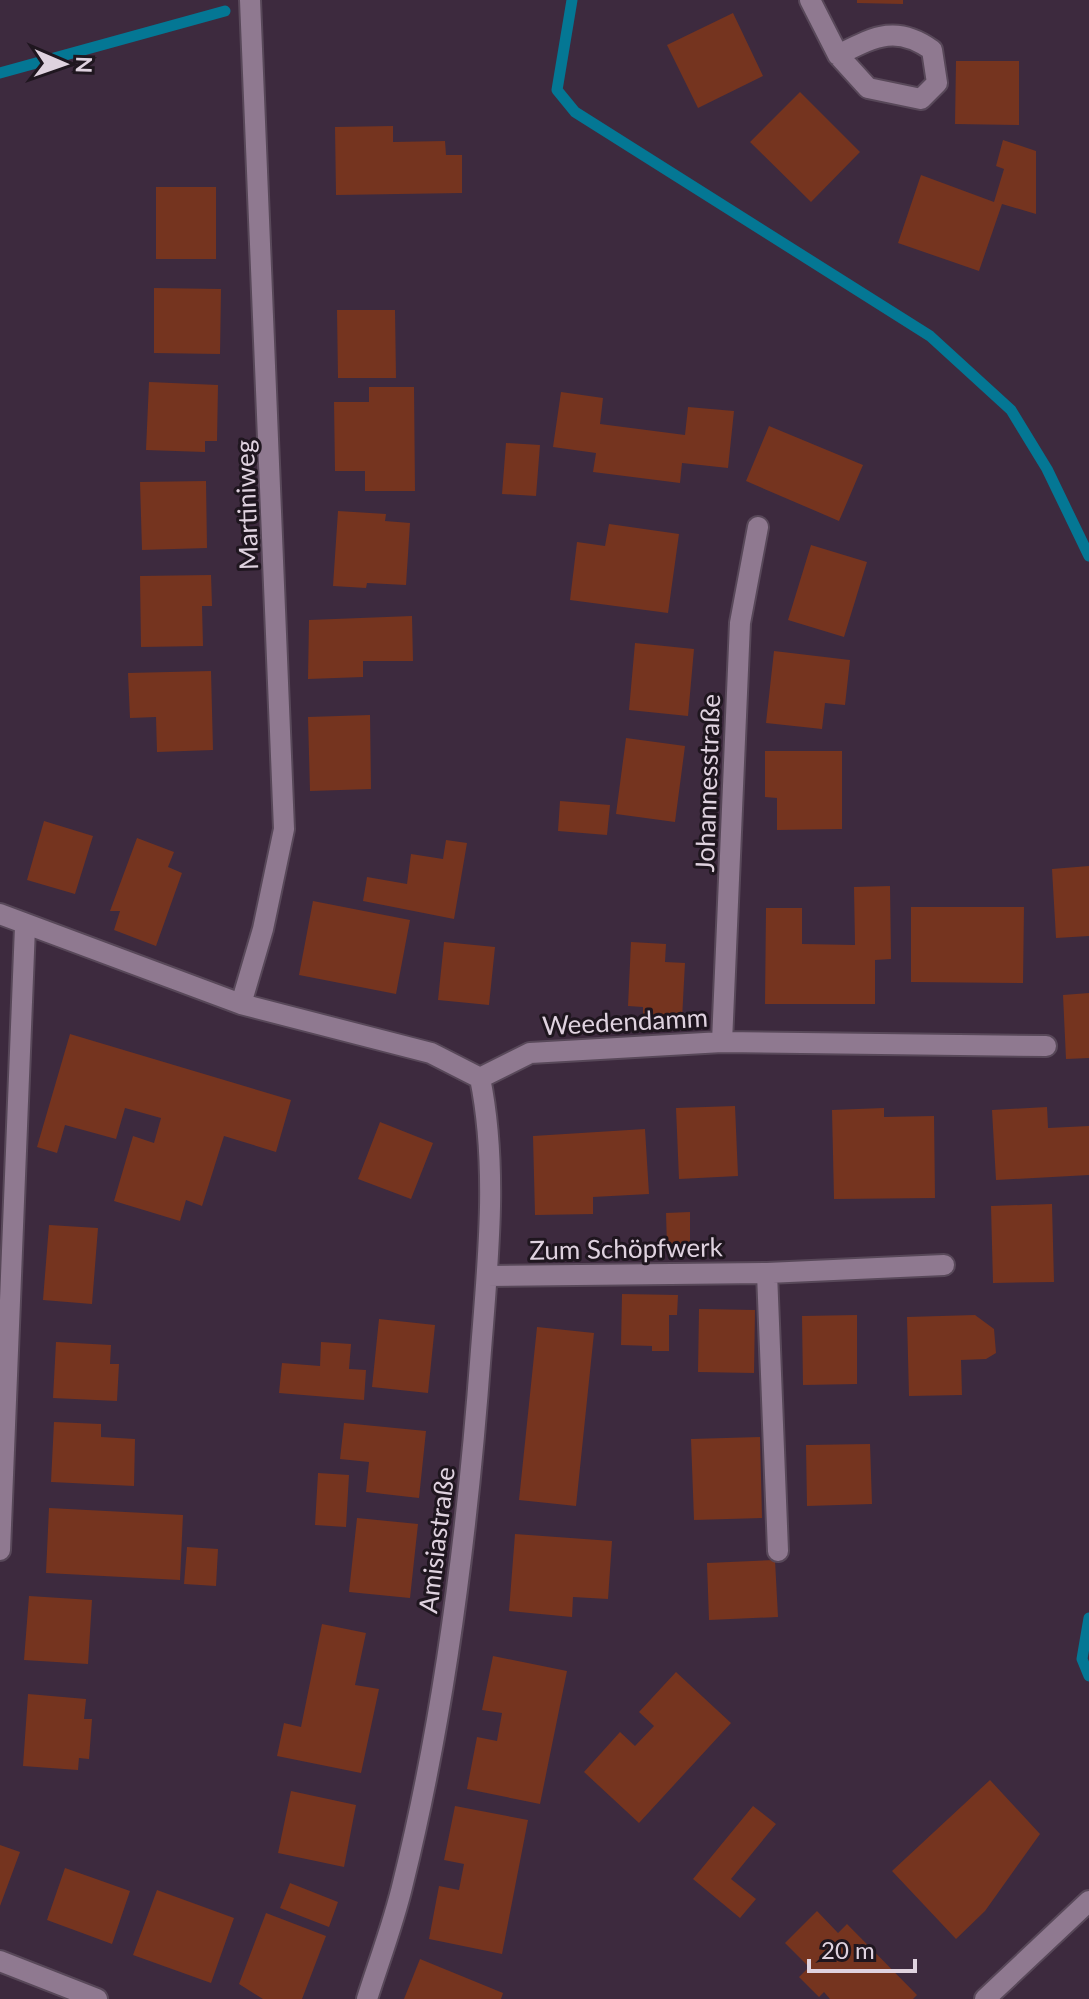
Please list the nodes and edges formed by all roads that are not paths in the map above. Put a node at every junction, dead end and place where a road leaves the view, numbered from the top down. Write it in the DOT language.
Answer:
graph roads {
  1 [pos="250,0"];
  2 [pos="810,0"];
  3 [pos="838,55"];
  4 [pos="758,527"];
  5 [pos="0,914"];
  6 [pos="25,927"];
  7 [pos="241,1004"];
  8 [pos="722,1042"];
  9 [pos="1046,1046"];
  10 [pos="480,1078"];
  11 [pos="944,1265"];
  12 [pos="767,1273"];
  13 [pos="487,1276"];
  14 [pos="0,1550"];
  15 [pos="778,1551"];
  16 [pos="1089,1901"];
  17 [pos="0,1961"];
  18 [pos="97,1999"];
  19 [pos="367,1999"];
  20 [pos="985,1999"];
  1 -- 7 [label="street, Martiniweg"];
  2 -- 3 [label="street"];
  3 -- 3 [label="street"];
  4 -- 8 [label="street, Johannesstraße"];
  5 -- 6 [label="street"];
  6 -- 7 [label="street"];
  6 -- 14 [label="street"];
  7 -- 10 [label="street"];
  8 -- 9 [label="street, Weedendamm"];
  8 -- 10 [label="street, Weedendamm"];
  10 -- 13 [label="street, Amisiastraße"];
  11 -- 12 [label="street, Zum Schöpfwerk"];
  12 -- 13 [label="street, Zum Schöpfwerk"];
  12 -- 15 [label="street"];
  13 -- 19 [label="street, Amisiastraße"];
  16 -- 20 [label="street"];
  17 -- 18 [label="street"];
}
